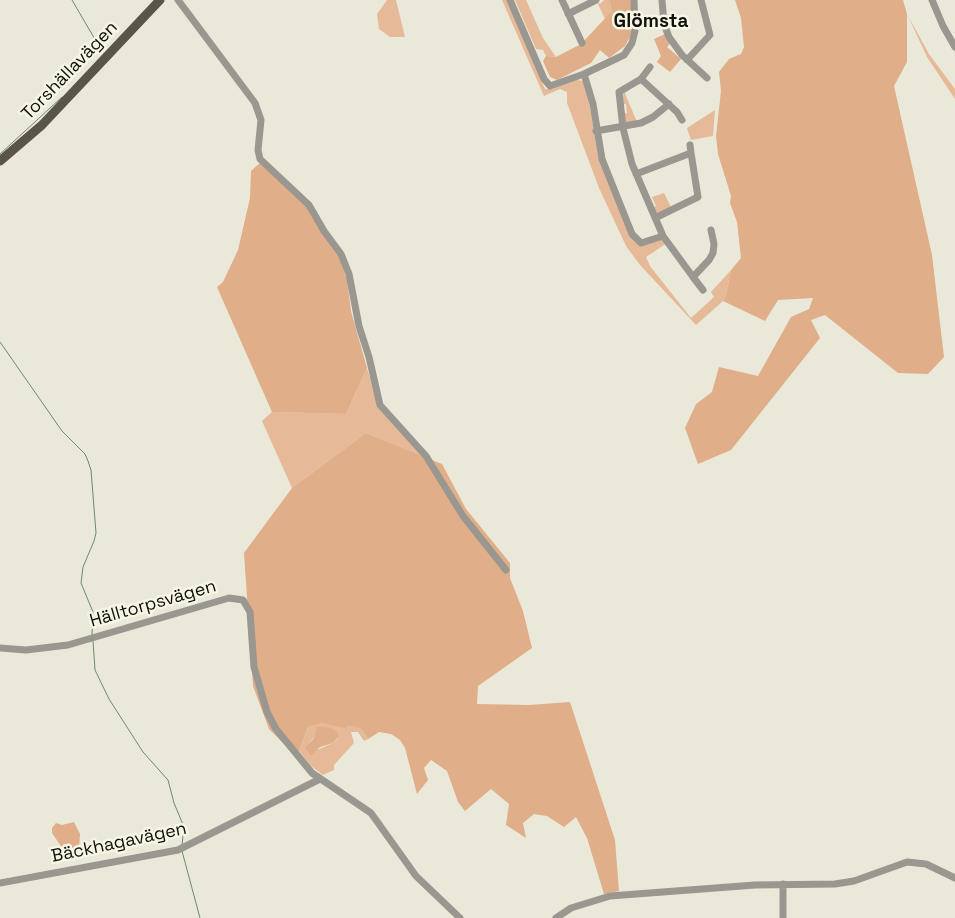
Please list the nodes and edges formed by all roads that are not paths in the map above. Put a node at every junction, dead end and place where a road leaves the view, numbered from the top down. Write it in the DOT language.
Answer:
graph roads {
  1 [pos="160,0"];
  2 [pos="178,0"];
  3 [pos="510,0"];
  4 [pos="562,0"];
  5 [pos="596,0"];
  6 [pos="634,0"];
  7 [pos="662,0"];
  8 [pos="701,0"];
  9 [pos="932,0"];
  10 [pos="568,14"];
  11 [pos="582,43"];
  12 [pos="955,47"];
  13 [pos="688,60"];
  14 [pos="650,67"];
  15 [pos="584,74"];
  16 [pos="707,78"];
  17 [pos="641,79"];
  18 [pos="669,104"];
  19 [pos="682,120"];
  20 [pos="623,128"];
  21 [pos="596,131"];
  22 [pos="690,145"];
  23 [pos="691,153"];
  24 [pos="0,161"];
  25 [pos="636,174"];
  26 [pos="655,218"];
  27 [pos="711,230"];
  28 [pos="663,236"];
  29 [pos="693,277"];
  30 [pos="703,290"];
  31 [pos="506,570"];
  32 [pos="0,648"];
  33 [pos="320,779"];
  34 [pos="955,878"];
  35 [pos="0,883"];
  36 [pos="783,884"];
  37 [pos="460,918"];
  38 [pos="556,918"];
  39 [pos="783,918"];
  1 -- 24 [label="main road, Torshällavägen"];
  2 -- 31 [label="street"];
  3 -- 15 [label="street"];
  4 -- 10 [label="street"];
  5 -- 10 [label="street"];
  6 -- 15 [label="street"];
  7 -- 13 [label="street"];
  8 -- 13 [label="street"];
  9 -- 12 [label="street"];
  10 -- 11 [label="street"];
  13 -- 16 [label="street"];
  14 -- 17 [label="street"];
  15 -- 21 [label="street"];
  17 -- 18 [label="street"];
  17 -- 20 [label="street"];
  18 -- 19 [label="street"];
  18 -- 20 [label="street"];
  20 -- 21 [label="street"];
  20 -- 25 [label="street"];
  21 -- 28 [label="street"];
  22 -- 23 [label="street"];
  23 -- 25 [label="street"];
  23 -- 26 [label="street"];
  25 -- 26 [label="street"];
  26 -- 28 [label="street"];
  27 -- 29 [label="street"];
  28 -- 29 [label="street"];
  29 -- 30 [label="street"];
  32 -- 33 [label="street, Hälltorpsvägen"];
  33 -- 35 [label="street, Bäckhagavägen"];
  33 -- 37 [label="street, Hälltorpsvägen"];
  34 -- 36 [label="street"];
  36 -- 38 [label="street"];
  36 -- 39 [label="street"];
}
